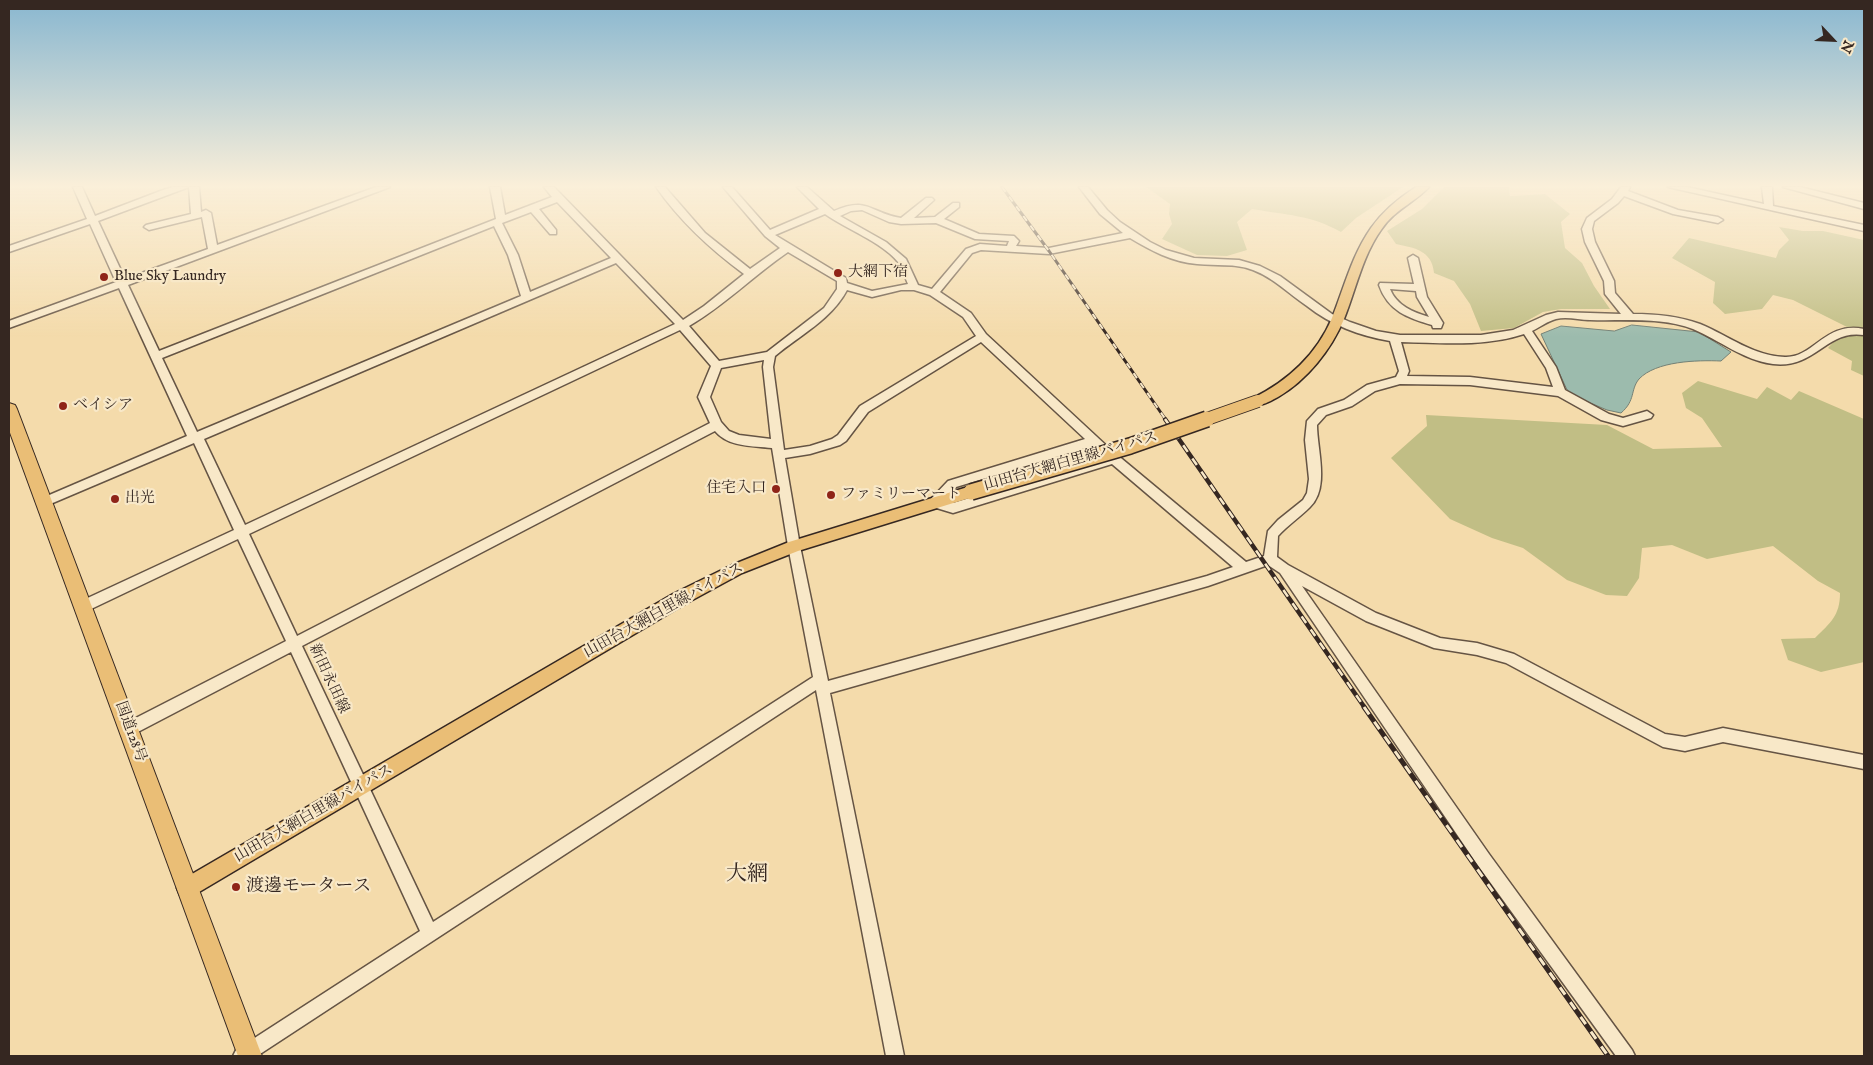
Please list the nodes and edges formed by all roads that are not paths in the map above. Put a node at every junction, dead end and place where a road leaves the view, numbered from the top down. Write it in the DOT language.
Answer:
graph roads {
  1 [pos="45,237"];
  2 [pos="101,237"];
  3 [pos="210,237"];
  4 [pos="252,237"];
  5 [pos="459,237"];
  6 [pos="505,237"];
  7 [pos="595,237"];
  8 [pos="702,237"];
  9 [pos="772,237"];
  10 [pos="869,237"];
  11 [pos="977,237"];
  12 [pos="1121,237"];
  13 [pos="1133,237"];
  14 [pos="1372,237"];
  15 [pos="1588,237"];
  16 [pos="1011,247"];
  17 [pos="787,248"];
  18 [pos="9,249"];
  19 [pos="213,251"];
  20 [pos="1413,258"];
  21 [pos="617,259"];
  22 [pos="750,274"];
  23 [pos="122,284"];
  24 [pos="844,285"];
  25 [pos="914,287"];
  26 [pos="1419,288"];
  27 [pos="934,293"];
  28 [pos="526,298"];
  29 [pos="1630,317"];
  30 [pos="1337,320"];
  31 [pos="1438,324"];
  32 [pos="9,326"];
  33 [pos="682,326"];
  34 [pos="1526,330"];
  35 [pos="1864,332"];
  36 [pos="982,337"];
  37 [pos="1395,338"];
  38 [pos="1435,338"];
  39 [pos="770,355"];
  40 [pos="156,356"];
  41 [pos="717,365"];
  42 [pos="1400,380"];
  43 [pos="1560,392"];
  44 [pos="9,411"];
  45 [pos="1647,415"];
  46 [pos="717,425"];
  47 [pos="196,438"];
  48 [pos="1094,441"];
  49 [pos="778,450"];
  50 [pos="1114,459"];
  51 [pos="44,502"];
  52 [pos="934,503"];
  53 [pos="241,531"];
  54 [pos="794,546"];
  55 [pos="1270,559"];
  56 [pos="1245,569"];
  57 [pos="1283,569"];
  58 [pos="84,606"];
  59 [pos="294,645"];
  60 [pos="822,684"];
  61 [pos="129,728"];
  62 [pos="1864,762"];
  63 [pos="361,786"];
  64 [pos="187,888"];
  65 [pos="430,934"];
  66 [pos="247,1055"];
  67 [pos="895,1056"];
  68 [pos="1626,1056"];
  1 -- 18 [label="street"];
  2 -- 23 [label="street, 新田永田線"];
  3 -- 19 [label="street"];
  4 -- 19 [label="street"];
  5 -- 40 [label="street"];
  6 -- 28 [label="street"];
  7 -- 21 [label="street"];
  8 -- 22 [label="street"];
  9 -- 17 [label="street"];
  10 -- 25 [label="street"];
  11 -- 16 [label="street"];
  12 -- 16 [label="street"];
  13 -- 30 [label="street"];
  14 -- 30 [label="main road, 山田台大網白里線バイパス"];
  15 -- 29 [label="street"];
  16 -- 27 [label="street"];
  17 -- 22 [label="street"];
  17 -- 24 [label="street"];
  19 -- 23 [label="street"];
  20 -- 26 [label="street"];
  21 -- 28 [label="street"];
  21 -- 33 [label="street"];
  22 -- 33 [label="street"];
  23 -- 32 [label="street"];
  23 -- 40 [label="street, 新田永田線"];
  24 -- 25 [label="street"];
  24 -- 39 [label="street"];
  25 -- 27 [label="street"];
  26 -- 31 [label="street"];
  26 -- 31 [label="street"];
  27 -- 36 [label="street"];
  28 -- 47 [label="street"];
  29 -- 34 [label="street"];
  29 -- 35 [label="street"];
  30 -- 37 [label="street"];
  30 -- 52 [label="main road, 山田台大網白里線バイパス, bridge"];
  31 -- 38 [label="street"];
  33 -- 41 [label="street"];
  33 -- 53 [label="street"];
  34 -- 38 [label="street"];
  34 -- 43 [label="street"];
  36 -- 48 [label="street"];
  36 -- 49 [label="street"];
  37 -- 38 [label="street"];
  37 -- 42 [label="street"];
  39 -- 41 [label="street"];
  39 -- 49 [label="street"];
  40 -- 47 [label="street, 新田永田線"];
  41 -- 46 [label="street"];
  42 -- 43 [label="street"];
  42 -- 55 [label="street"];
  43 -- 45 [label="street"];
  44 -- 51 [label="highway, 国道128号"];
  46 -- 49 [label="street"];
  46 -- 59 [label="street"];
  47 -- 51 [label="street"];
  47 -- 53 [label="street, 新田永田線"];
  48 -- 50 [label="street"];
  48 -- 52 [label="street"];
  49 -- 54 [label="street"];
  50 -- 52 [label="street"];
  50 -- 56 [label="street"];
  51 -- 58 [label="highway, 国道128号"];
  52 -- 54 [label="main road, 山田台大網白里線バイパス"];
  53 -- 58 [label="street"];
  53 -- 59 [label="street, 新田永田線"];
  54 -- 60 [label="street"];
  54 -- 63 [label="main road, 山田台大網白里線バイパス"];
  55 -- 56 [label="street"];
  55 -- 57 [label="street"];
  56 -- 60 [label="street"];
  57 -- 62 [label="street"];
  57 -- 68 [label="street"];
  58 -- 61 [label="highway, 国道128号"];
  59 -- 61 [label="street"];
  59 -- 63 [label="street, 新田永田線"];
  60 -- 65 [label="street"];
  60 -- 67 [label="street"];
  61 -- 64 [label="highway, 国道128号"];
  63 -- 64 [label="main road, 山田台大網白里線バイパス"];
  63 -- 65 [label="street, 新田永田線"];
  64 -- 66 [label="highway, 国道128号"];
  65 -- 66 [label="street"];
}
